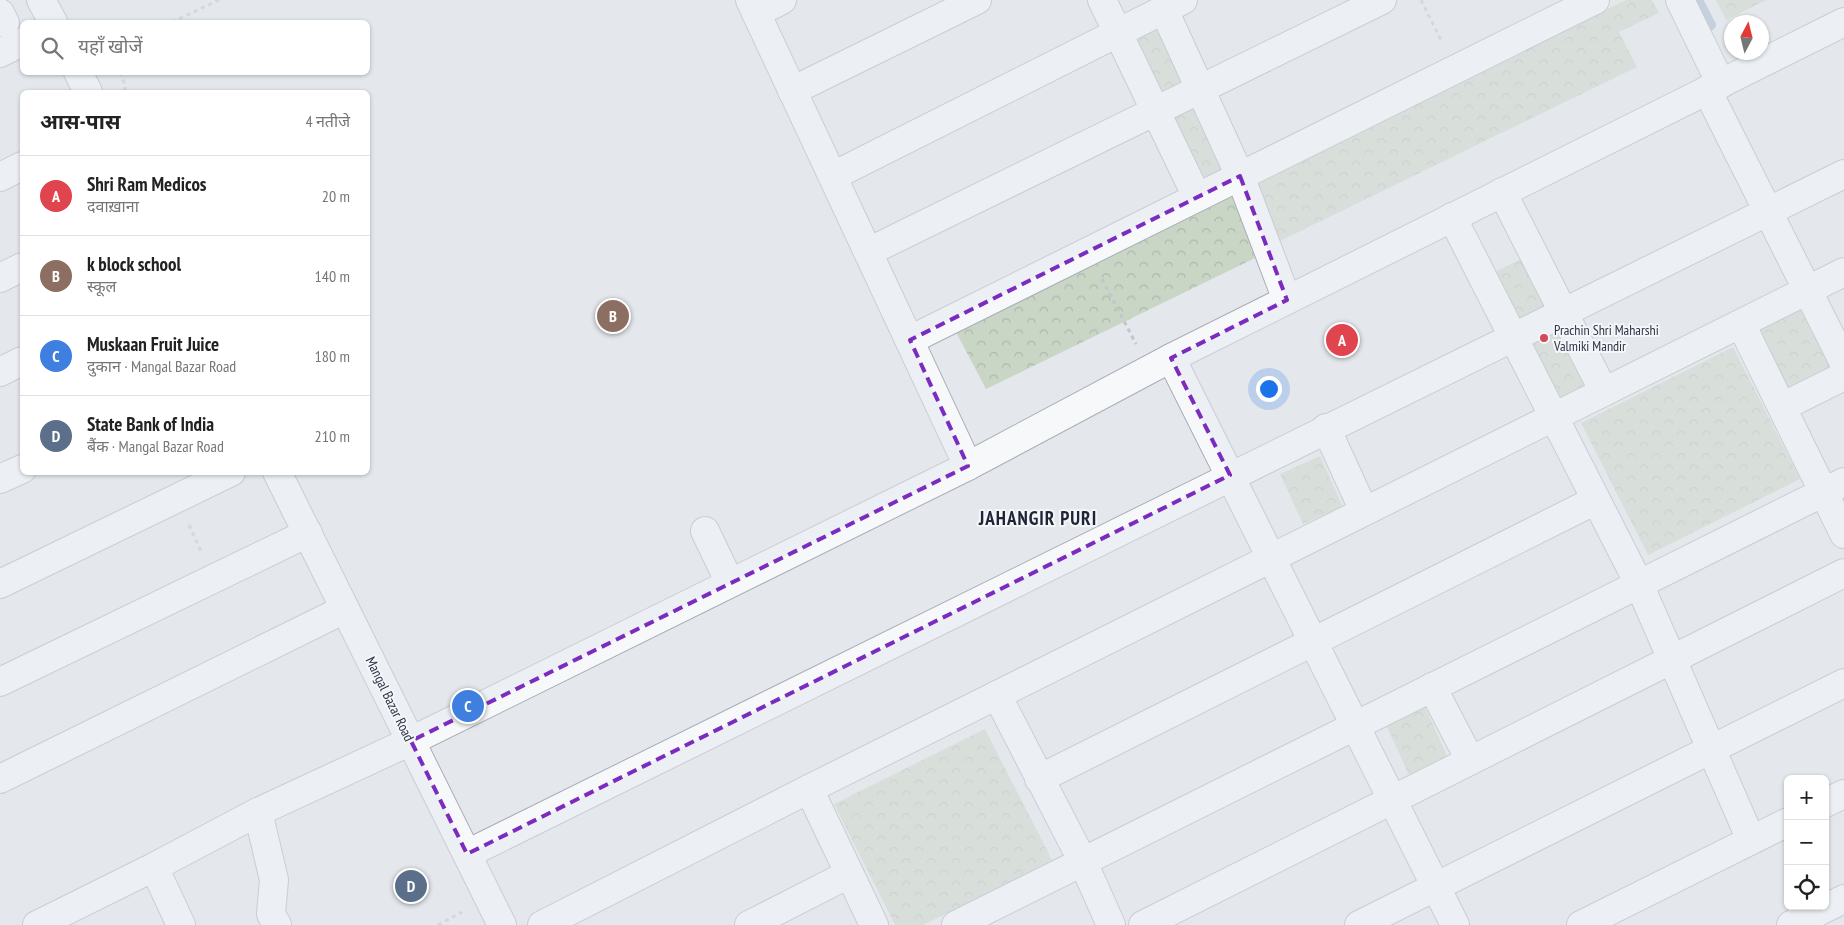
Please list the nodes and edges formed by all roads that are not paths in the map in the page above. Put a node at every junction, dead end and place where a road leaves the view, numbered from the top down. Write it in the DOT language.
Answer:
graph roads {
  1 [pos="42,0"];
  2 [pos="782,0"];
  3 [pos="977,0"];
  4 [pos="1102,0"];
  5 [pos="1382,0"];
  6 [pos="1595,0"];
  7 [pos="1680,0"];
  8 [pos="1173,5"];
  9 [pos="753,7"];
  10 [pos="52,20"];
  11 [pos="1844,22"];
  12 [pos="9,26"];
  13 [pos="1118,33"];
  14 [pos="0,53"];
  15 [pos="80,75"];
  16 [pos="1714,87"];
  17 [pos="1200,89"];
  18 [pos="87,90"];
  19 [pos="792,91"];
  20 [pos="1155,111"];
  21 [pos="20,167"];
  22 [pos="1844,174"];
  23 [pos="0,176"];
  24 [pos="832,176"];
  25 [pos="1240,176"];
  26 [pos="1502,192"];
  27 [pos="1197,197"];
  28 [pos="1768,211"];
  29 [pos="1452,218"];
  30 [pos="868,252"];
  31 [pos="20,268"];
  32 [pos="1844,272"];
  33 [pos="0,278"];
  34 [pos="1807,290"];
  35 [pos="1287,300"];
  36 [pos="1563,312"];
  37 [pos="1741,324"];
  38 [pos="1512,337"];
  39 [pos="910,340"];
  40 [pos="20,362"];
  41 [pos="1844,363"];
  42 [pos="1160,364"];
  43 [pos="0,372"];
  44 [pos="1844,376"];
  45 [pos="1604,392"];
  46 [pos="1782,407"];
  47 [pos="1553,417"];
  48 [pos="1326,428"];
  49 [pos="968,466"];
  50 [pos="20,469"];
  51 [pos="225,475"];
  52 [pos="279,475"];
  53 [pos="1230,476"];
  54 [pos="0,479"];
  55 [pos="1834,487"];
  56 [pos="1596,500"];
  57 [pos="1364,512"];
  58 [pos="705,532"];
  59 [pos="308,533"];
  60 [pos="1844,534"];
  61 [pos="1271,558"];
  62 [pos="1844,573"];
  63 [pos="730,583"];
  64 [pos="0,584"];
  65 [pos="1639,584"];
  66 [pos="345,609"];
  67 [pos="1313,642"];
  68 [pos="1672,659"];
  69 [pos="0,682"];
  70 [pos="1844,683"];
  71 [pos="1432,687"];
  72 [pos="996,695"];
  73 [pos="1355,726"];
  74 [pos="411,740"];
  75 [pos="1711,749"];
  76 [pos="1470,760"];
  77 [pos="0,779"];
  78 [pos="1039,779"];
  79 [pos="808,789"];
  80 [pos="1844,794"];
  81 [pos="1392,799"];
  82 [pos="1829,801"];
  83 [pos="258,812"];
  84 [pos="1784,824"];
  85 [pos="1751,840"];
  86 [pos="467,854"];
  87 [pos="1083,862"];
  88 [pos="154,867"];
  89 [pos="849,874"];
  90 [pos="1436,886"];
  91 [pos="1844,899"];
  92 [pos="1807,922"];
  93 [pos="37,925"];
  94 [pos="181,925"];
  95 [pos="277,925"];
  96 [pos="502,925"];
  97 [pos="542,925"];
  98 [pos="749,925"];
  99 [pos="874,925"];
  100 [pos="956,925"];
  101 [pos="1111,925"];
  102 [pos="1143,925"];
  103 [pos="1359,925"];
  104 [pos="1455,925"];
  105 [pos="1581,925"];
  1 -- 10 [label="street"];
  2 -- 9 [label="street"];
  3 -- 19 [label="street"];
  4 -- 13 [label="street"];
  5 -- 17 [label="street"];
  6 -- 25 [label="street"];
  7 -- 16 [label="street"];
  8 -- 13 [label="street"];
  8 -- 17 [label="street"];
  9 -- 19 [label="street"];
  11 -- 16 [label="street"];
  12 -- 14 [label="street"];
  13 -- 20 [label="street"];
  13 -- 24 [label="street"];
  15 -- 18 [label="street"];
  16 -- 26 [label="street"];
  16 -- 28 [label="street"];
  17 -- 20 [label="street"];
  17 -- 25 [label="street"];
  19 -- 24 [label="street"];
  20 -- 27 [label="street"];
  20 -- 30 [label="street"];
  21 -- 23 [label="street"];
  22 -- 28 [label="street"];
  24 -- 30 [label="street"];
  25 -- 27 [label="street"];
  25 -- 35 [label="street"];
  26 -- 29 [label="street"];
  26 -- 36 [label="street"];
  27 -- 39 [label="street"];
  28 -- 34 [label="street"];
  28 -- 36 [label="street"];
  29 -- 35 [label="street"];
  29 -- 38 [label="street"];
  30 -- 39 [label="street"];
  31 -- 33 [label="street"];
  32 -- 34 [label="street"];
  34 -- 37 [label="street"];
  34 -- 41 [label="street"];
  35 -- 42 [label="street"];
  36 -- 38 [label="street"];
  36 -- 45 [label="street"];
  37 -- 45 [label="street"];
  37 -- 46 [label="street"];
  38 -- 47 [label="street"];
  38 -- 48 [label="street"];
  39 -- 49 [label="street"];
  40 -- 43 [label="street"];
  42 -- 49 [label="street"];
  42 -- 53 [label="street"];
  44 -- 46 [label="street"];
  45 -- 47 [label="street"];
  46 -- 55 [label="street"];
  47 -- 56 [label="street"];
  47 -- 57 [label="street"];
  48 -- 53 [label="street"];
  48 -- 57 [label="street"];
  49 -- 63 [label="street"];
  50 -- 54 [label="street"];
  51 -- 64 [label="street"];
  52 -- 59 [label="street, Mangal Bazar Road"];
  53 -- 61 [label="street"];
  53 -- 86 [label="street"];
  55 -- 60 [label="street"];
  55 -- 65 [label="street"];
  56 -- 65 [label="street"];
  56 -- 67 [label="street"];
  57 -- 61 [label="street"];
  58 -- 63 [label="street"];
  59 -- 66 [label="street, Mangal Bazar Road"];
  59 -- 69 [label="street"];
  61 -- 67 [label="street"];
  61 -- 72 [label="street"];
  62 -- 68 [label="street"];
  63 -- 74 [label="street"];
  65 -- 68 [label="street"];
  65 -- 71 [label="street"];
  66 -- 74 [label="street, Mangal Bazar Road"];
  66 -- 77 [label="street"];
  67 -- 73 [label="street"];
  67 -- 78 [label="street"];
  68 -- 75 [label="street"];
  68 -- 76 [label="street"];
  70 -- 75 [label="street"];
  71 -- 73 [label="street"];
  71 -- 76 [label="street"];
  72 -- 78 [label="street"];
  72 -- 79 [label="street"];
  73 -- 81 [label="street"];
  73 -- 87 [label="street"];
  74 -- 83 [label="street"];
  74 -- 86 [label="street, Mangal Bazar Road"];
  75 -- 85 [label="street"];
  75 -- 90 [label="street"];
  76 -- 81 [label="street"];
  78 -- 87 [label="street"];
  79 -- 89 [label="street"];
  79 -- 97 [label="street"];
  80 -- 82 [label="street"];
  81 -- 90 [label="street"];
  81 -- 102 [label="street"];
  83 -- 88 [label="street"];
  83 -- 95 [label="street"];
  84 -- 85 [label="street"];
  85 -- 105 [label="street"];
  86 -- 96 [label="street, Mangal Bazar Road"];
  87 -- 100 [label="street"];
  87 -- 101 [label="street"];
  88 -- 93 [label="street"];
  88 -- 94 [label="street"];
  89 -- 98 [label="street"];
  89 -- 99 [label="street"];
  90 -- 103 [label="street"];
  90 -- 104 [label="street"];
  91 -- 92 [label="street"];
}
